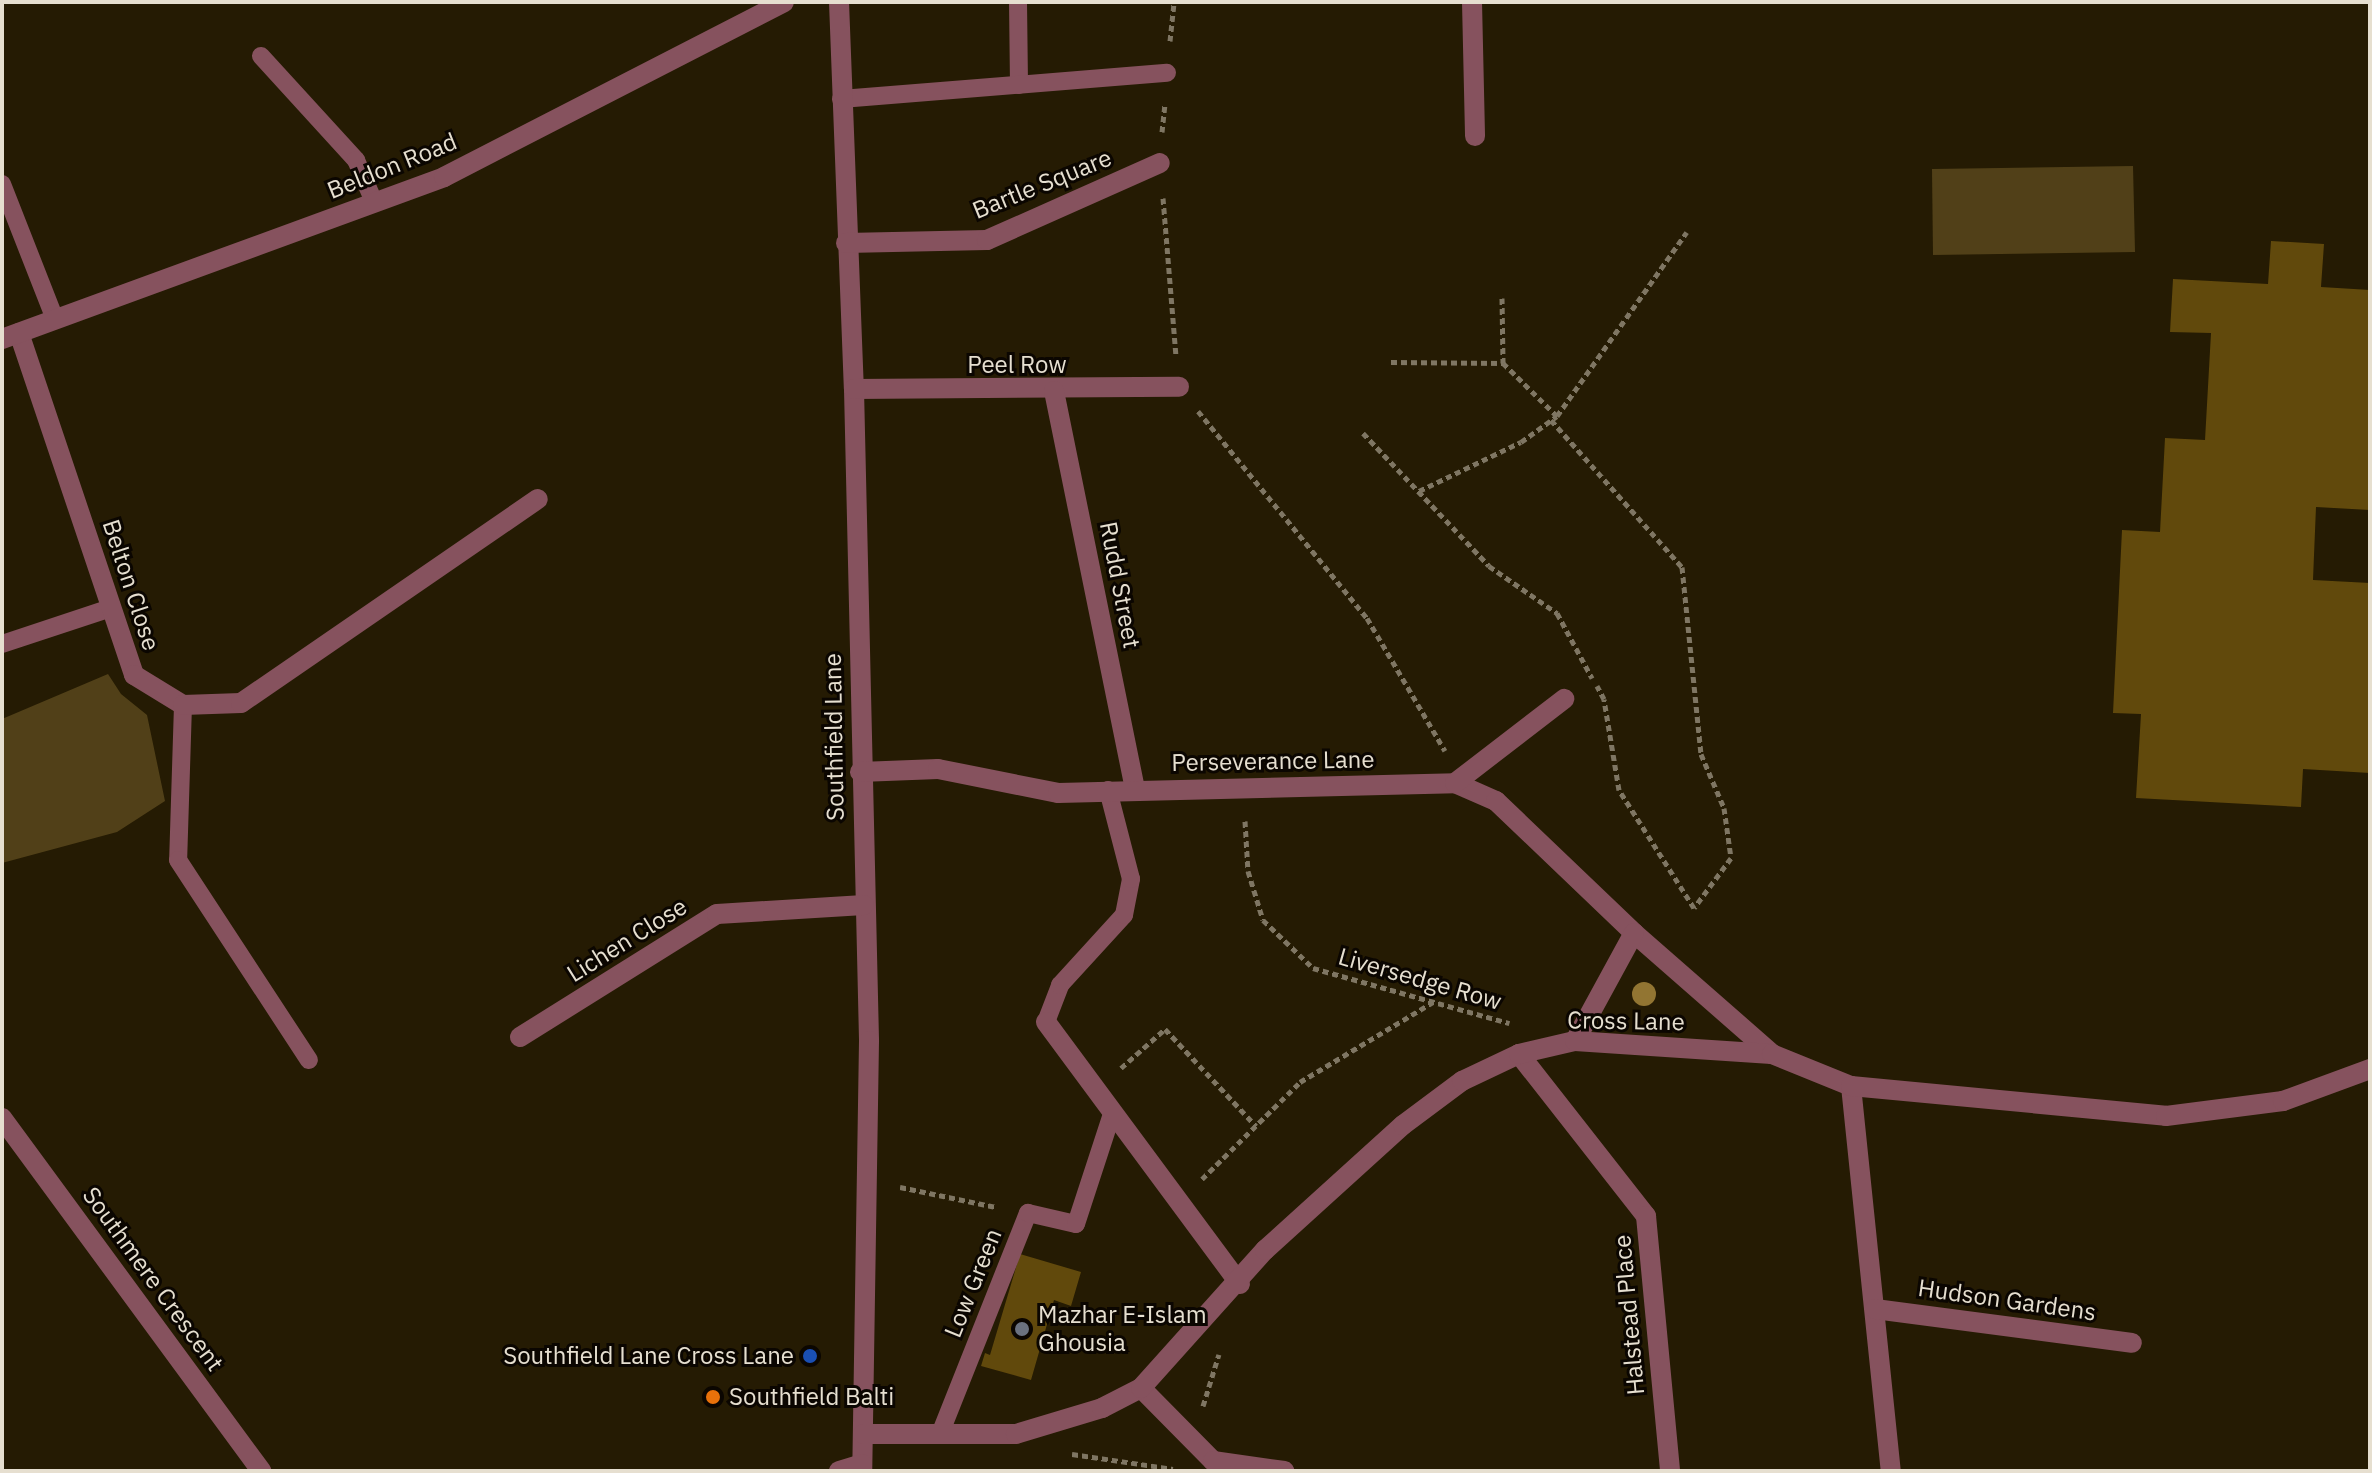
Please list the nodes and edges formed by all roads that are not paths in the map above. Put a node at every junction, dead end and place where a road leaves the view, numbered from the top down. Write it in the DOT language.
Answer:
graph roads {
  1 [pos="784,2"];
  2 [pos="839,2"];
  3 [pos="1018,2"];
  4 [pos="1472,2"];
  5 [pos="261,56"];
  6 [pos="1167,73"];
  7 [pos="1019,85"];
  8 [pos="841,99"];
  9 [pos="1475,136"];
  10 [pos="1160,163"];
  11 [pos="2,184"];
  12 [pos="374,202"];
  13 [pos="846,243"];
  14 [pos="55,319"];
  15 [pos="10,336"];
  16 [pos="1179,387"];
  17 [pos="854,389"];
  18 [pos="1054,391"];
  19 [pos="538,499"];
  20 [pos="111,608"];
  21 [pos="2,644"];
  22 [pos="1564,699"];
  23 [pos="183,705"];
  24 [pos="860,772"];
  25 [pos="1455,783"];
  26 [pos="1135,789"];
  27 [pos="1108,790"];
  28 [pos="864,905"];
  29 [pos="1634,933"];
  30 [pos="1046,1022"];
  31 [pos="520,1037"];
  32 [pos="1575,1041"];
  33 [pos="1519,1054"];
  34 [pos="1772,1054"];
  35 [pos="309,1060"];
  36 [pos="2370,1069"];
  37 [pos="1851,1086"];
  38 [pos="1112,1114"];
  39 [pos="2,1118"];
  40 [pos="1240,1284"];
  41 [pos="1875,1309"];
  42 [pos="2132,1343"];
  43 [pos="1141,1388"];
  44 [pos="863,1434"];
  45 [pos="940,1434"];
  46 [pos="1212,1466"];
  47 [pos="862,1468"];
  48 [pos="261,1471"];
  49 [pos="839,1471"];
  50 [pos="1284,1471"];
  51 [pos="1670,1471"];
  52 [pos="1891,1471"];
  1 -- 12 [label="street, Beldon Road"];
  2 -- 8 [label="street, Southfield Lane"];
  3 -- 7 [label="lane"];
  4 -- 9 [label="street"];
  5 -- 12 [label="lane"];
  6 -- 7 [label="lane"];
  7 -- 8 [label="lane"];
  8 -- 13 [label="street, Southfield Lane"];
  10 -- 13 [label="street, Bartle Square"];
  11 -- 14 [label="lane"];
  12 -- 14 [label="street, Beldon Road"];
  13 -- 17 [label="street, Southfield Lane"];
  14 -- 15 [label="street, Beldon Road"];
  15 -- 20 [label="street, Belton Close"];
  16 -- 18 [label="street, Peel Row"];
  17 -- 18 [label="street, Peel Row"];
  17 -- 24 [label="street, Southfield Lane"];
  18 -- 26 [label="street, Rudd Street"];
  19 -- 23 [label="street"];
  20 -- 21 [label="lane"];
  20 -- 23 [label="street, Belton Close"];
  22 -- 25 [label="street"];
  23 -- 35 [label="lane"];
  24 -- 27 [label="street, Perseverance Lane"];
  24 -- 28 [label="street, Southfield Lane"];
  25 -- 26 [label="street, Perseverance Lane"];
  25 -- 29 [label="street, Perseverance Lane"];
  26 -- 27 [label="street, Perseverance Lane"];
  27 -- 30 [label="lane"];
  28 -- 31 [label="street, Lichen Close"];
  28 -- 44 [label="street, Southfield Lane"];
  29 -- 32 [label="street"];
  29 -- 34 [label="street, Perseverance Lane"];
  30 -- 38 [label="street"];
  32 -- 33 [label="street, Cross Lane"];
  32 -- 34 [label="street, Cross Lane"];
  33 -- 40 [label="street, Cross Lane"];
  33 -- 51 [label="street, Halstead Place"];
  34 -- 37 [label="street, Cross Lane"];
  36 -- 37 [label="street, Cross Lane"];
  37 -- 41 [label="street"];
  38 -- 40 [label="street"];
  38 -- 45 [label="lane, Low Green"];
  39 -- 48 [label="street, Southmere Crescent"];
  40 -- 43 [label="street, Cross Lane"];
  41 -- 42 [label="street, Hudson Gardens"];
  41 -- 52 [label="street"];
  43 -- 45 [label="street, Cross Lane"];
  43 -- 46 [label="street"];
  44 -- 45 [label="street, Cross Lane"];
  44 -- 47 [label="street, Southfield Lane"];
  46 -- 50 [label="street"];
  47 -- 49 [label="street"];
}
